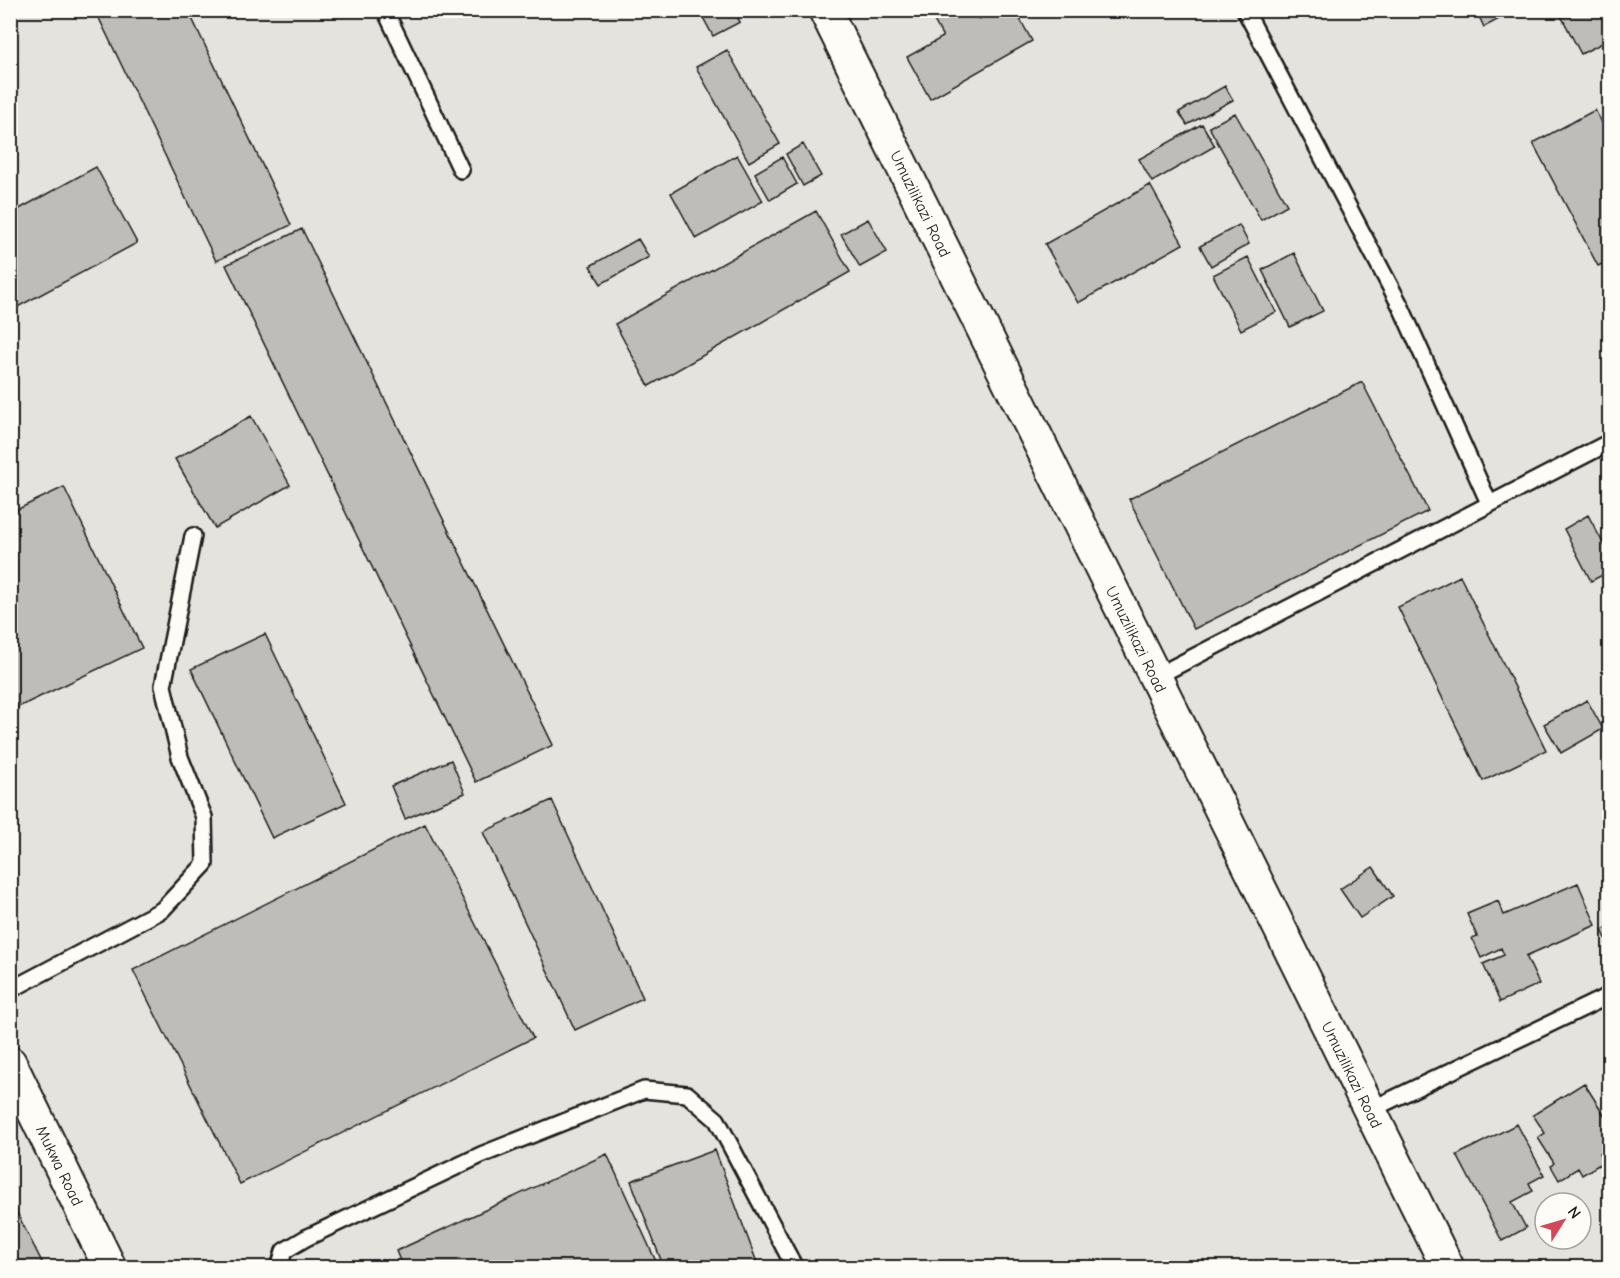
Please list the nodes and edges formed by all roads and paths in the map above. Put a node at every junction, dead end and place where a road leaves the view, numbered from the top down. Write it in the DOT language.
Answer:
graph roads {
  1 [pos="385,10"];
  2 [pos="825,10"];
  3 [pos="1245,10"];
  4 [pos="461,170"];
  5 [pos="1610,442"];
  6 [pos="1489,503"];
  7 [pos="193,536"];
  8 [pos="1155,677"];
  9 [pos="10,990"];
  10 [pos="1610,995"];
  11 [pos="10,1063"];
  12 [pos="1370,1110"];
  13 [pos="110,1268"];
  14 [pos="279,1268"];
  15 [pos="795,1268"];
  16 [pos="1448,1268"];
  1 -- 4 [label="lane"];
  2 -- 8 [label="street, Umuzilikazi Road"];
  3 -- 6 [label="lane"];
  5 -- 6 [label="lane"];
  6 -- 8 [label="lane"];
  7 -- 9 [label="lane"];
  8 -- 12 [label="street, Umuzilikazi Road"];
  10 -- 12 [label="lane"];
  11 -- 13 [label="street, Mukwa Road"];
  12 -- 16 [label="street, Umuzilikazi Road"];
  14 -- 15 [label="lane"];
}
